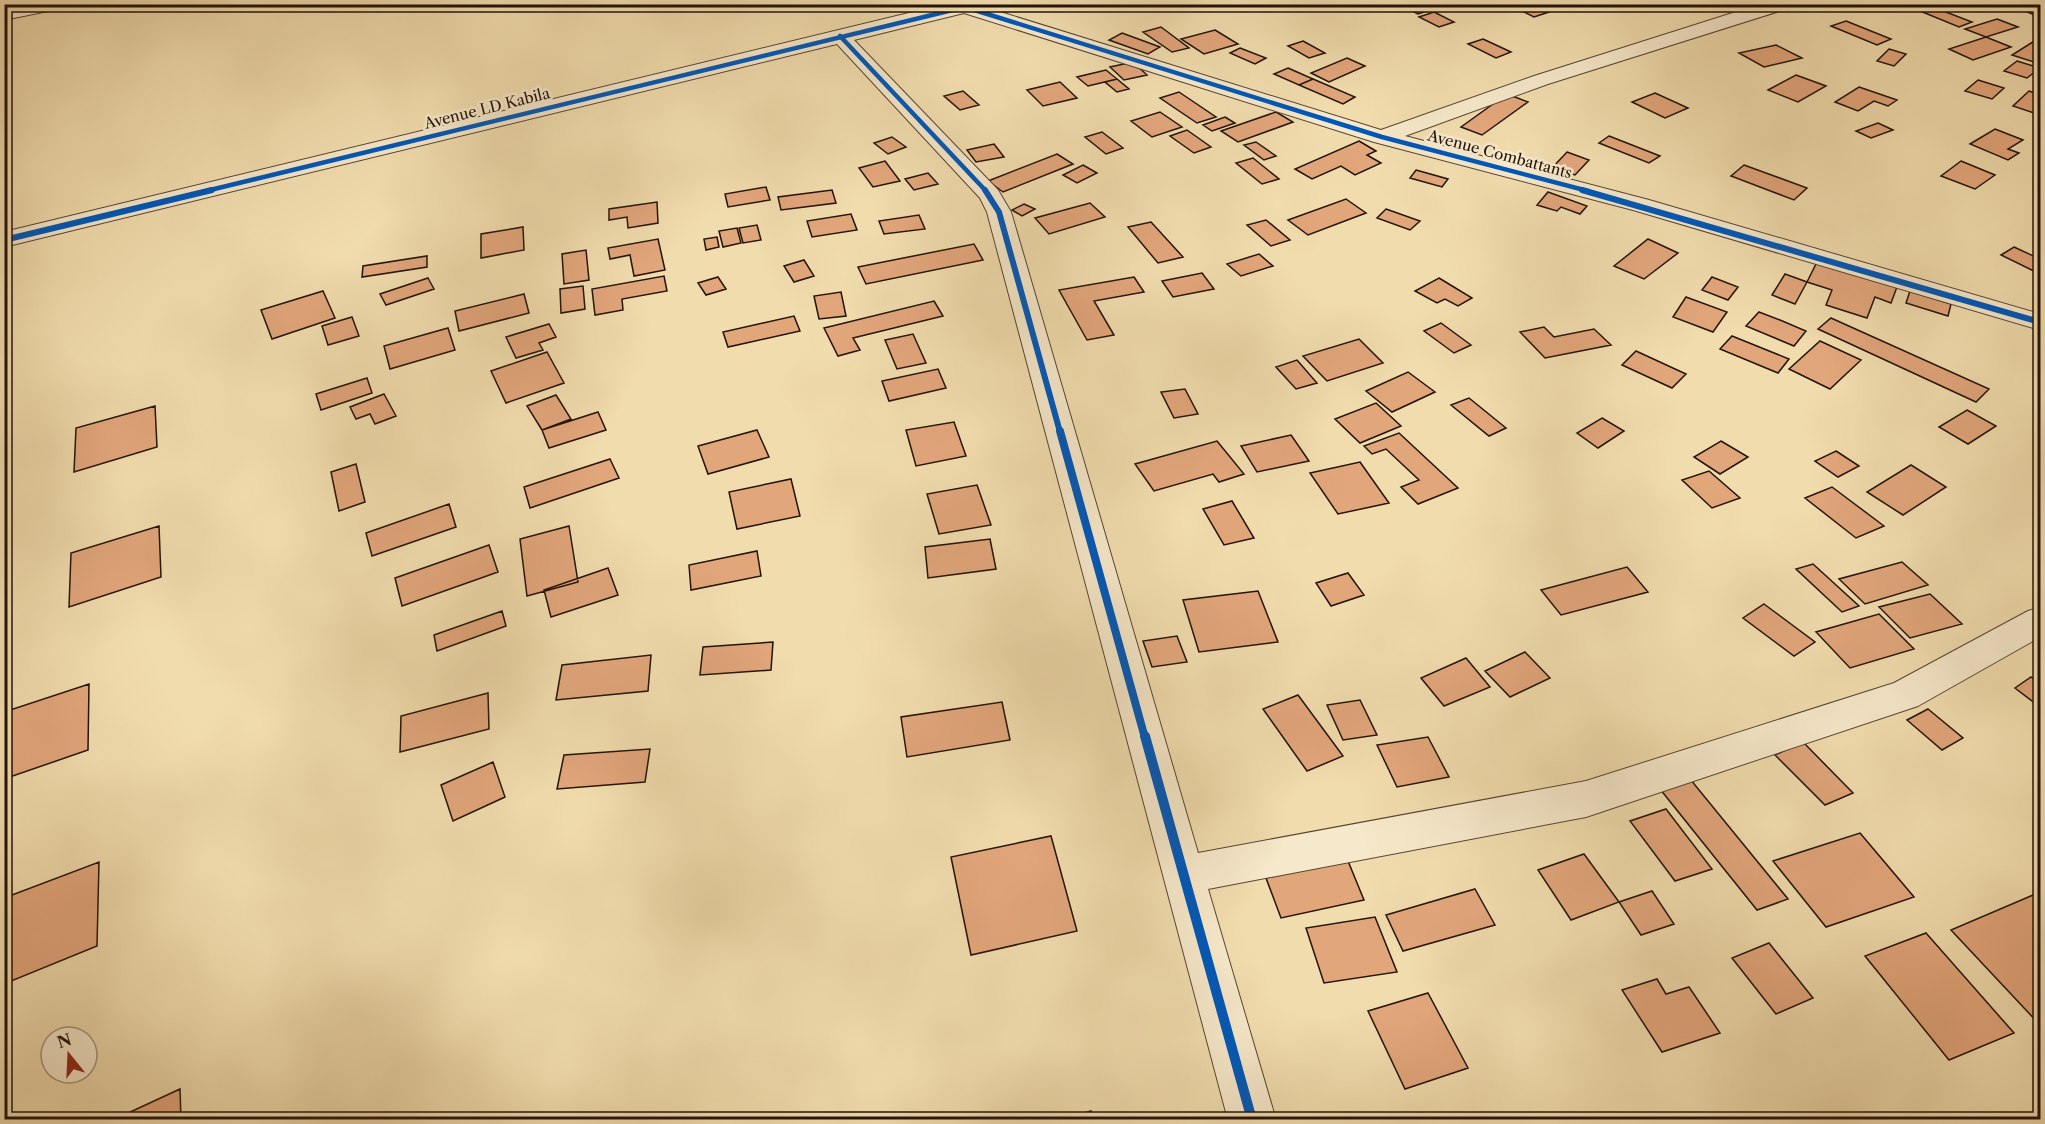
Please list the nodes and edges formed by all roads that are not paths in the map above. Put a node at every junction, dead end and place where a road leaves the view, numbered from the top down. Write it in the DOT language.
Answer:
graph roads {
  1 [pos="56,4"];
  2 [pos="1782,4"];
  3 [pos="965,6"];
  4 [pos="4,14"];
  5 [pos="840,36"];
  6 [pos="1382,137"];
  7 [pos="4,240"];
  8 [pos="2040,322"];
  9 [pos="2040,621"];
  10 [pos="1183,875"];
  11 [pos="1252,1119"];
  1 -- 4 [label="street"];
  2 -- 6 [label="street"];
  3 -- 5 [label="street, Avenue LD Kabila"];
  3 -- 6 [label="street, Avenue Combattants"];
  5 -- 7 [label="street, Avenue LD Kabila"];
  5 -- 10 [label="street"];
  6 -- 8 [label="street, Avenue Combattants"];
  9 -- 10 [label="street"];
  10 -- 11 [label="street"];
}
